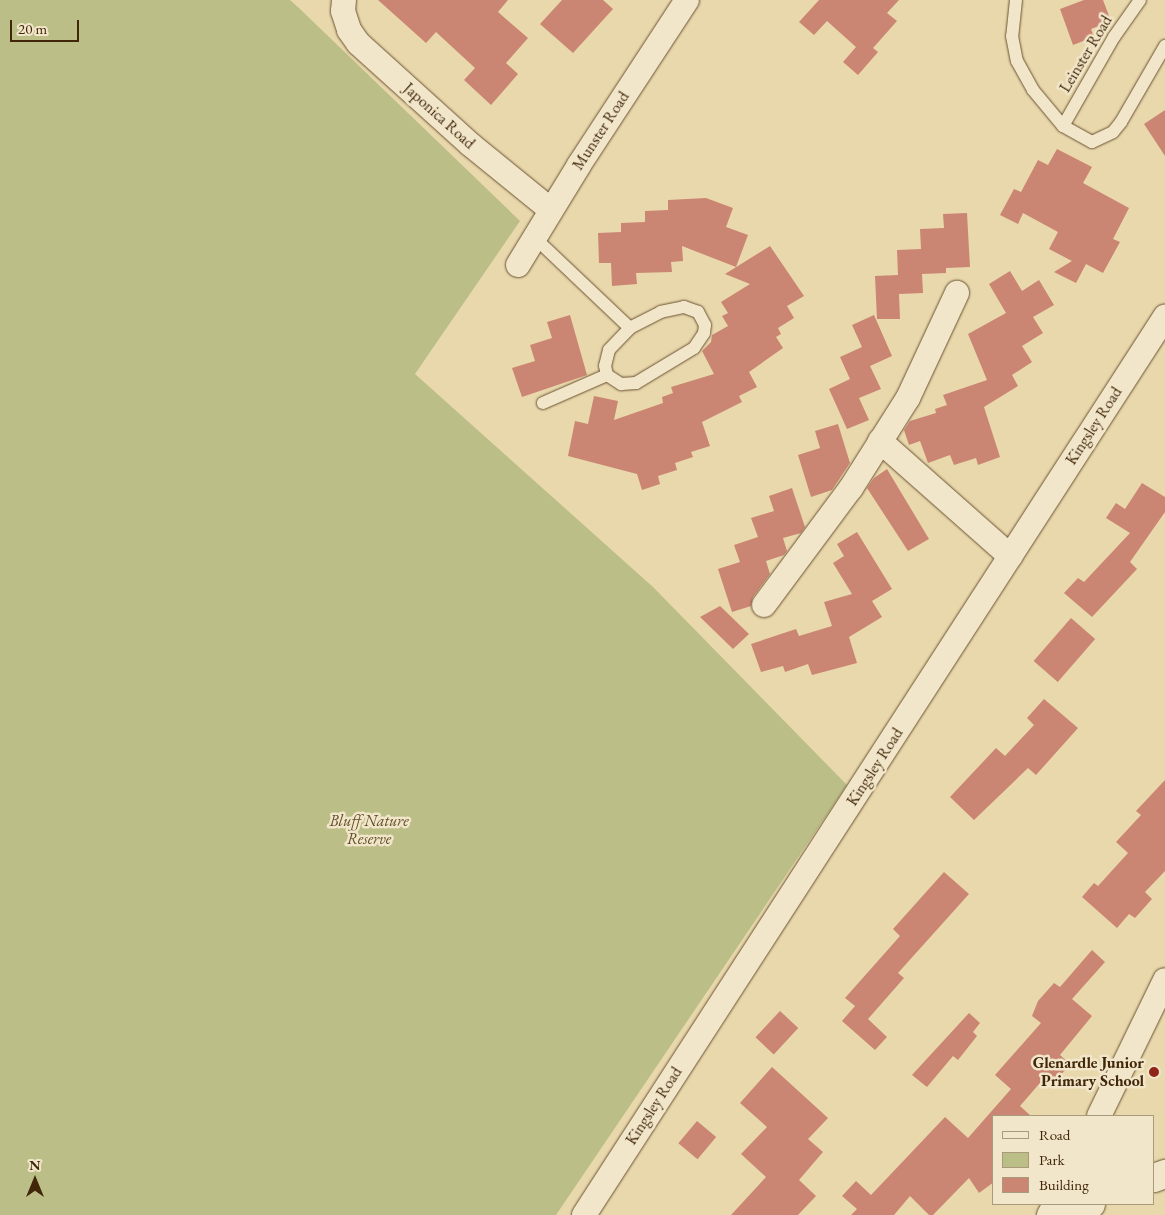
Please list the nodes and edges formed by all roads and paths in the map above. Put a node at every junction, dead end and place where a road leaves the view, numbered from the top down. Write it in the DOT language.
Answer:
graph roads {
  1 [pos="687,0"];
  2 [pos="1016,0"];
  3 [pos="1140,0"];
  4 [pos="344,5"];
  5 [pos="1165,46"];
  6 [pos="1063,126"];
  7 [pos="551,210"];
  8 [pos="535,238"];
  9 [pos="518,265"];
  10 [pos="957,293"];
  11 [pos="1165,317"];
  12 [pos="630,328"];
  13 [pos="607,375"];
  14 [pos="543,402"];
  15 [pos="880,442"];
  16 [pos="1010,556"];
  17 [pos="764,605"];
  18 [pos="1165,980"];
  19 [pos="1099,1115"];
  20 [pos="1089,1205"];
  21 [pos="584,1215"];
  22 [pos="1064,1215"];
  1 -- 7 [label="street, Munster Road"];
  2 -- 6 [label="lane, Leinster Road"];
  3 -- 6 [label="lane, Leinster Road"];
  4 -- 7 [label="street, Japonica Road"];
  5 -- 6 [label="lane, Leinster Road"];
  7 -- 8 [label="street, Munster Road"];
  8 -- 9 [label="street, Munster Road"];
  8 -- 12 [label="lane"];
  10 -- 15 [label="street"];
  11 -- 16 [label="street, Kingsley Road"];
  12 -- 13 [label="lane"];
  12 -- 13 [label="lane"];
  13 -- 14 [label="lane"];
  15 -- 16 [label="street"];
  15 -- 17 [label="street"];
  16 -- 21 [label="street, Kingsley Road"];
  18 -- 19 [label="street"];
  20 -- 22 [label="street"];
}
